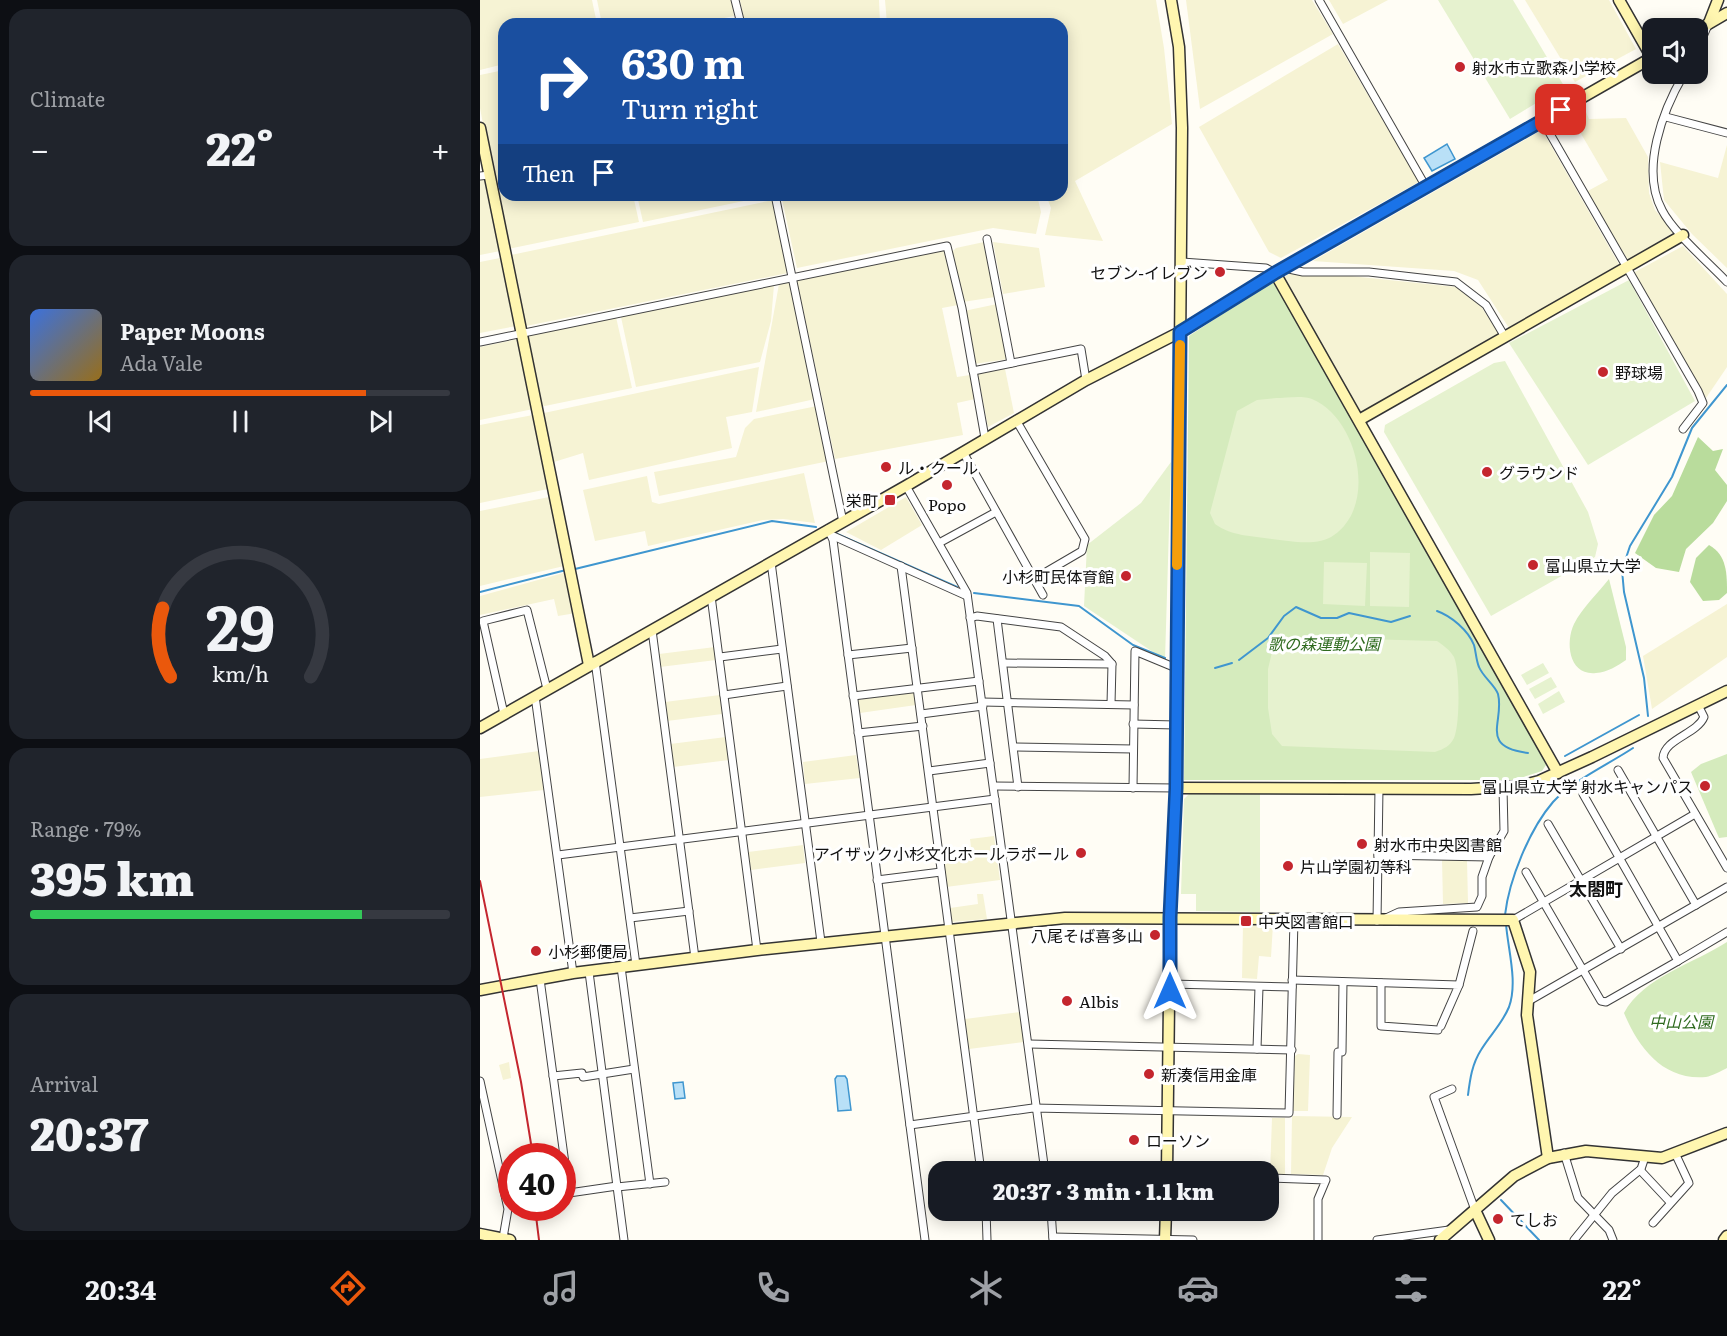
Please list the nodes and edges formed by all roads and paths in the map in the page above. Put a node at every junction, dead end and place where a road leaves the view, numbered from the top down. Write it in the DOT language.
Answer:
graph roads {
  1 [pos="735,0"];
  2 [pos="1171,0"];
  3 [pos="1319,0"];
  4 [pos="1619,0"];
  5 [pos="1718,0"];
  6 [pos="1727,13"];
  7 [pos="740,18"];
  8 [pos="1709,23"];
  9 [pos="1642,40"];
  10 [pos="1642,63"];
  11 [pos="1678,84"];
  12 [pos="1666,117"];
  13 [pos="1542,120"];
  14 [pos="480,128"];
  15 [pos="1727,133"];
  16 [pos="485,176"];
  17 [pos="1426,187"];
  18 [pos="776,201"];
  19 [pos="1683,236"];
  20 [pos="987,238"];
  21 [pos="1182,262"];
  22 [pos="1626,270"];
  23 [pos="1280,271"];
  24 [pos="793,278"];
  25 [pos="1727,282"];
  26 [pos="1180,332"];
  27 [pos="521,334"];
  28 [pos="1505,337"];
  29 [pos="480,342"];
  30 [pos="1011,363"];
  31 [pos="973,371"];
  32 [pos="1086,380"];
  33 [pos="1016,420"];
  34 [pos="1359,420"];
  35 [pos="1683,429"];
  36 [pos="985,438"];
  37 [pos="963,452"];
  38 [pos="906,486"];
  39 [pos="996,512"];
  40 [pos="843,522"];
  41 [pos="829,532"];
  42 [pos="939,543"];
  43 [pos="771,562"];
  44 [pos="901,566"];
  45 [pos="1034,579"];
  46 [pos="1044,595"];
  47 [pos="711,596"];
  48 [pos="967,596"];
  49 [pos="970,618"];
  50 [pos="997,619"];
  51 [pos="652,630"];
  52 [pos="912,648"];
  53 [pos="782,649"];
  54 [pos="848,655"];
  55 [pos="720,657"];
  56 [pos="592,663"];
  57 [pos="1003,663"];
  58 [pos="1112,664"];
  59 [pos="1176,668"];
  60 [pos="979,681"];
  61 [pos="787,686"];
  62 [pos="546,689"];
  63 [pos="918,689"];
  64 [pos="1727,690"];
  65 [pos="724,695"];
  66 [pos="535,696"];
  67 [pos="853,696"];
  68 [pos="1008,702"];
  69 [pos="982,704"];
  70 [pos="1111,704"];
  71 [pos="1134,705"];
  72 [pos="1698,705"];
  73 [pos="504,714"];
  74 [pos="921,714"];
  75 [pos="1133,724"];
  76 [pos="1176,724"];
  77 [pos="923,726"];
  78 [pos="480,728"];
  79 [pos="858,733"];
  80 [pos="1014,747"];
  81 [pos="1133,749"];
  82 [pos="990,763"];
  83 [pos="1618,770"];
  84 [pos="929,771"];
  85 [pos="1558,773"];
  86 [pos="994,786"];
  87 [pos="1018,787"];
  88 [pos="1133,788"];
  89 [pos="1176,788"];
  90 [pos="1379,788"];
  91 [pos="1503,788"];
  92 [pos="1582,794"];
  93 [pos="995,799"];
  94 [pos="933,807"];
  95 [pos="1695,814"];
  96 [pos="869,815"];
  97 [pos="806,824"];
  98 [pos="1548,824"];
  99 [pos="743,832"];
  100 [pos="1656,836"];
  101 [pos="679,840"];
  102 [pos="620,848"];
  103 [pos="558,855"];
  104 [pos="1377,855"];
  105 [pos="1489,856"];
  106 [pos="1619,859"];
  107 [pos="1727,868"];
  108 [pos="941,872"];
  109 [pos="1526,873"];
  110 [pos="877,880"];
  111 [pos="1581,880"];
  112 [pos="1727,887"];
  113 [pos="1544,902"];
  114 [pos="1696,905"];
  115 [pos="689,911"];
  116 [pos="1170,917"];
  117 [pos="630,918"];
  118 [pos="1294,920"];
  119 [pos="1380,920"];
  120 [pos="1508,920"];
  121 [pos="1012,922"];
  122 [pos="1659,927"];
  123 [pos="949,928"];
  124 [pos="1473,932"];
  125 [pos="1727,932"];
  126 [pos="885,935"];
  127 [pos="821,942"];
  128 [pos="1621,949"];
  129 [pos="757,950"];
  130 [pos="695,958"];
  131 [pos="1678,961"];
  132 [pos="636,965"];
  133 [pos="621,967"];
  134 [pos="1584,970"];
  135 [pos="589,972"];
  136 [pos="573,974"];
  137 [pos="540,979"];
  138 [pos="1343,982"];
  139 [pos="1381,983"];
  140 [pos="1170,984"];
  141 [pos="1292,984"];
  142 [pos="1459,985"];
  143 [pos="1259,987"];
  144 [pos="480,990"];
  145 [pos="1527,1002"];
  146 [pos="1029,1044"];
  147 [pos="1169,1048"];
  148 [pos="1257,1049"];
  149 [pos="1292,1050"];
  150 [pos="634,1069"];
  151 [pos="602,1074"];
  152 [pos="553,1076"];
  153 [pos="480,1081"];
  154 [pos="1452,1089"];
  155 [pos="1037,1110"];
  156 [pos="1168,1112"];
  157 [pos="1337,1115"];
  158 [pos="973,1116"];
  159 [pos="910,1125"];
  160 [pos="1727,1133"];
  161 [pos="1564,1153"];
  162 [pos="1675,1153"];
  163 [pos="1645,1157"];
  164 [pos="1548,1158"];
  165 [pos="979,1161"];
  166 [pos="1044,1161"];
  167 [pos="1167,1161"];
  168 [pos="1640,1170"];
  169 [pos="1279,1178"];
  170 [pos="665,1182"];
  171 [pos="650,1184"];
  172 [pos="617,1186"];
  173 [pos="1670,1202"];
  174 [pos="1475,1210"];
  175 [pos="1595,1216"];
  176 [pos="987,1221"];
  177 [pos="1052,1221"];
  178 [pos="1166,1221"];
  179 [pos="1653,1223"];
  180 [pos="1452,1230"];
  181 [pos="480,1233"];
  182 [pos="1727,1236"];
  183 [pos="1053,1238"];
  184 [pos="507,1239"];
  185 [pos="624,1240"];
  186 [pos="925,1240"];
  187 [pos="987,1240"];
  188 [pos="1166,1240"];
  189 [pos="1193,1240"];
  190 [pos="1318,1240"];
  191 [pos="1377,1240"];
  192 [pos="1440,1240"];
  193 [pos="1489,1240"];
  194 [pos="1574,1240"];
  195 [pos="1612,1240"];
  196 [pos="1724,1240"];
  1 -- 7 [label="street"];
  2 -- 21 [label="street"];
  3 -- 17 [label="street"];
  4 -- 9 [label="street"];
  5 -- 8 [label="street"];
  6 -- 8 [label="street"];
  10 -- 13 [label="street"];
  11 -- 12 [label="street"];
  12 -- 15 [label="street"];
  12 -- 19 [label="street"];
  13 -- 17 [label="street"];
  13 -- 22 [label="street"];
  14 -- 16 [label="street"];
  16 -- 27 [label="street"];
  17 -- 23 [label="street"];
  18 -- 24 [label="street"];
  19 -- 22 [label="street"];
  19 -- 25 [label="street"];
  20 -- 30 [label="street"];
  21 -- 23 [label="street"];
  21 -- 26 [label="street"];
  22 -- 28 [label="street"];
  22 -- 35 [label="street"];
  23 -- 26 [label="street"];
  23 -- 28 [label="street"];
  23 -- 34 [label="street"];
  24 -- 27 [label="street"];
  24 -- 31 [label="street"];
  24 -- 40 [label="street"];
  26 -- 32 [label="street"];
  26 -- 59 [label="street"];
  27 -- 29 [label="street"];
  27 -- 56 [label="street"];
  28 -- 34 [label="street"];
  30 -- 31 [label="street"];
  30 -- 32 [label="street"];
  31 -- 36 [label="street"];
  32 -- 33 [label="street"];
  33 -- 36 [label="street"];
  33 -- 45 [label="street"];
  34 -- 85 [label="street"];
  36 -- 37 [label="street"];
  37 -- 38 [label="street"];
  37 -- 39 [label="street"];
  38 -- 40 [label="street"];
  38 -- 42 [label="street"];
  39 -- 42 [label="street"];
  39 -- 45 [label="street"];
  40 -- 41 [label="street"];
  41 -- 43 [label="street"];
  41 -- 44 [label="street"];
  41 -- 54 [label="street"];
  42 -- 48 [label="street"];
  43 -- 47 [label="street"];
  43 -- 53 [label="street"];
  44 -- 48 [label="street"];
  44 -- 52 [label="street"];
  45 -- 46 [label="street"];
  47 -- 51 [label="street"];
  47 -- 55 [label="street"];
  48 -- 49 [label="street"];
  49 -- 50 [label="street"];
  49 -- 60 [label="street"];
  50 -- 57 [label="street"];
  50 -- 58 [label="street"];
  51 -- 56 [label="street"];
  51 -- 101 [label="street"];
  52 -- 54 [label="street"];
  52 -- 63 [label="street"];
  53 -- 55 [label="street"];
  53 -- 61 [label="street"];
  54 -- 67 [label="street"];
  55 -- 65 [label="street"];
  56 -- 62 [label="street"];
  56 -- 102 [label="street"];
  57 -- 58 [label="street"];
  57 -- 68 [label="street"];
  58 -- 70 [label="street"];
  59 -- 71 [label="street"];
  59 -- 76 [label="street"];
  60 -- 63 [label="street"];
  60 -- 69 [label="street"];
  61 -- 65 [label="street"];
  61 -- 97 [label="street"];
  62 -- 66 [label="street"];
  62 -- 73 [label="street"];
  63 -- 67 [label="street"];
  63 -- 74 [label="street"];
  64 -- 72 [label="street"];
  65 -- 99 [label="street"];
  66 -- 73 [label="street"];
  66 -- 103 [label="street"];
  67 -- 79 [label="street"];
  68 -- 69 [label="street"];
  68 -- 70 [label="street"];
  68 -- 80 [label="street"];
  69 -- 74 [label="street"];
  69 -- 82 [label="street"];
  70 -- 71 [label="street"];
  71 -- 75 [label="street"];
  72 -- 85 [label="street"];
  72 -- 95 [label="street"];
  73 -- 78 [label="street"];
  74 -- 77 [label="street"];
  75 -- 76 [label="street"];
  75 -- 81 [label="street"];
  76 -- 89 [label="street"];
  77 -- 79 [label="street"];
  77 -- 84 [label="street"];
  79 -- 96 [label="street"];
  80 -- 81 [label="street"];
  80 -- 87 [label="street"];
  81 -- 88 [label="street"];
  82 -- 84 [label="street"];
  82 -- 86 [label="street"];
  83 -- 100 [label="street"];
  84 -- 94 [label="street"];
  85 -- 91 [label="street"];
  86 -- 87 [label="street"];
  86 -- 93 [label="street"];
  87 -- 88 [label="street"];
  88 -- 89 [label="street"];
  89 -- 90 [label="street"];
  89 -- 116 [label="street"];
  90 -- 91 [label="street"];
  90 -- 104 [label="street"];
  91 -- 105 [label="street"];
  92 -- 106 [label="street"];
  93 -- 94 [label="street"];
  93 -- 121 [label="street"];
  94 -- 96 [label="street"];
  94 -- 108 [label="street"];
  95 -- 100 [label="street"];
  95 -- 107 [label="street"];
  96 -- 97 [label="street"];
  96 -- 110 [label="street"];
  97 -- 99 [label="street"];
  97 -- 127 [label="street"];
  98 -- 111 [label="street"];
  99 -- 101 [label="street"];
  99 -- 129 [label="street"];
  100 -- 106 [label="street"];
  100 -- 114 [label="street"];
  101 -- 102 [label="street"];
  101 -- 115 [label="street"];
  102 -- 103 [label="street"];
  102 -- 117 [label="street"];
  103 -- 136 [label="street"];
  104 -- 105 [label="street"];
  104 -- 119 [label="street"];
  105 -- 119 [label="street"];
  106 -- 111 [label="street"];
  106 -- 122 [label="street"];
  108 -- 110 [label="street"];
  108 -- 123 [label="street"];
  109 -- 113 [label="street"];
  110 -- 126 [label="street"];
  111 -- 113 [label="street"];
  111 -- 128 [label="street"];
  112 -- 114 [label="street"];
  113 -- 120 [label="street"];
  113 -- 134 [label="street"];
  114 -- 122 [label="street"];
  115 -- 117 [label="street"];
  115 -- 130 [label="street"];
  116 -- 118 [label="street"];
  116 -- 121 [label="street"];
  116 -- 140 [label="street"];
  117 -- 132 [label="street"];
  118 -- 119 [label="street"];
  118 -- 141 [label="street"];
  119 -- 120 [label="street"];
  120 -- 145 [label="street"];
  121 -- 123 [label="street"];
  121 -- 146 [label="street"];
  122 -- 128 [label="street"];
  122 -- 131 [label="street"];
  123 -- 126 [label="street"];
  123 -- 158 [label="street"];
  124 -- 142 [label="street"];
  125 -- 131 [label="street"];
  126 -- 127 [label="street"];
  126 -- 159 [label="street"];
  127 -- 129 [label="street"];
  128 -- 134 [label="street"];
  129 -- 130 [label="street"];
  130 -- 132 [label="street"];
  131 -- 134 [label="street"];
  132 -- 133 [label="street"];
  133 -- 135 [label="street"];
  133 -- 150 [label="street"];
  134 -- 145 [label="street"];
  135 -- 136 [label="street"];
  135 -- 151 [label="street"];
  136 -- 137 [label="street"];
  137 -- 144 [label="street"];
  137 -- 152 [label="street"];
  138 -- 139 [label="street"];
  138 -- 141 [label="street"];
  138 -- 157 [label="street"];
  139 -- 142 [label="street"];
  139 -- 142 [label="street"];
  140 -- 143 [label="street"];
  140 -- 147 [label="street"];
  141 -- 143 [label="street"];
  141 -- 149 [label="street"];
  143 -- 148 [label="street"];
  145 -- 164 [label="street"];
  146 -- 147 [label="street"];
  146 -- 155 [label="street"];
  147 -- 148 [label="street"];
  147 -- 156 [label="street"];
  148 -- 149 [label="street"];
  149 -- 156 [label="street"];
  150 -- 151 [label="street"];
  150 -- 171 [label="street"];
  151 -- 152 [label="street"];
  151 -- 172 [label="street"];
  152 -- 172 [label="street"];
  153 -- 184 [label="street"];
  154 -- 174 [label="street"];
  155 -- 156 [label="street"];
  155 -- 158 [label="street"];
  155 -- 166 [label="street"];
  156 -- 167 [label="street"];
  158 -- 159 [label="street"];
  158 -- 165 [label="street"];
  159 -- 186 [label="street"];
  160 -- 162 [label="street"];
  161 -- 163 [label="street"];
  161 -- 164 [label="street"];
  161 -- 175 [label="street"];
  162 -- 163 [label="street"];
  162 -- 173 [label="street"];
  163 -- 168 [label="street"];
  164 -- 174 [label="street"];
  168 -- 173 [label="street"];
  168 -- 175 [label="street"];
  169 -- 190 [label="street"];
  170 -- 171 [label="street"];
  171 -- 172 [label="street"];
  172 -- 185 [label="street"];
  173 -- 179 [label="street"];
  174 -- 180 [label="street"];
  174 -- 193 [label="street"];
  175 -- 194 [label="street"];
  175 -- 195 [label="street"];
  176 -- 187 [label="street"];
  177 -- 183 [label="street"];
  178 -- 188 [label="street"];
  180 -- 191 [label="street"];
  180 -- 192 [label="street"];
  181 -- 184 [label="street"];
  182 -- 196 [label="street"];
  183 -- 188 [label="street"];
  188 -- 189 [label="street"];
}
